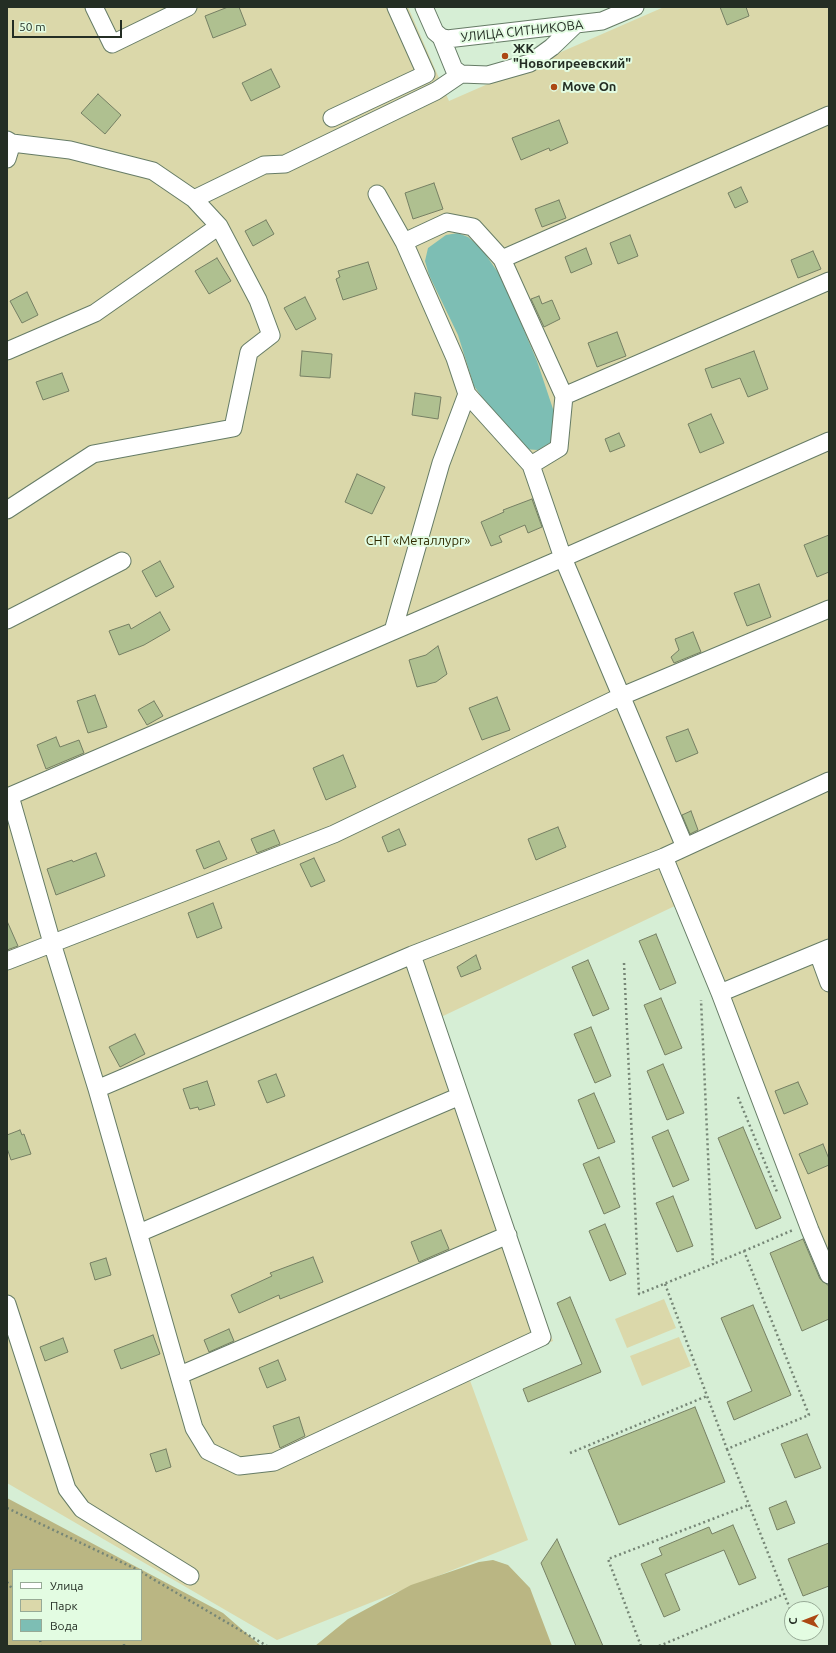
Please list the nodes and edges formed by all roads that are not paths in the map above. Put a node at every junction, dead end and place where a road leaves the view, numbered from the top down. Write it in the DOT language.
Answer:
graph roads {
  1 [pos="94,7"];
  2 [pos="188,7"];
  3 [pos="396,7"];
  4 [pos="424,7"];
  5 [pos="635,7"];
  6 [pos="575,25"];
  7 [pos="441,37"];
  8 [pos="461,74"];
  9 [pos="829,115"];
  10 [pos="332,118"];
  11 [pos="10,141"];
  12 [pos="7,159"];
  13 [pos="377,194"];
  14 [pos="194,199"];
  15 [pos="219,226"];
  16 [pos="404,242"];
  17 [pos="502,259"];
  18 [pos="829,281"];
  19 [pos="7,351"];
  20 [pos="467,394"];
  21 [pos="564,396"];
  22 [pos="829,441"];
  23 [pos="531,465"];
  24 [pos="7,510"];
  25 [pos="563,558"];
  26 [pos="122,561"];
  27 [pos="829,608"];
  28 [pos="7,620"];
  29 [pos="393,631"];
  30 [pos="622,696"];
  31 [pos="829,781"];
  32 [pos="685,847"];
  33 [pos="664,857"];
  34 [pos="52,943"];
  35 [pos="823,951"];
  36 [pos="412,955"];
  37 [pos="7,961"];
  38 [pos="829,983"];
  39 [pos="720,993"];
  40 [pos="97,1088"];
  41 [pos="460,1096"];
  42 [pos="139,1233"];
  43 [pos="508,1235"];
  44 [pos="829,1275"];
  45 [pos="7,1304"];
  46 [pos="180,1375"];
  47 [pos="190,1576"];
  1 -- 2 [label="street"];
  3 -- 10 [label="street"];
  4 -- 7 [label="street"];
  5 -- 6 [label="street, УЛИЦА СИТНИКОВА"];
  6 -- 7 [label="street, УЛИЦА СИТНИКОВА"];
  6 -- 8 [label="street"];
  7 -- 8 [label="street"];
  8 -- 14 [label="street"];
  9 -- 17 [label="street"];
  11 -- 12 [label="street"];
  11 -- 14 [label="street"];
  13 -- 16 [label="street"];
  14 -- 15 [label="street"];
  15 -- 19 [label="street"];
  15 -- 24 [label="street"];
  16 -- 17 [label="street"];
  16 -- 20 [label="street"];
  17 -- 21 [label="street"];
  18 -- 21 [label="street"];
  20 -- 23 [label="street"];
  20 -- 29 [label="street"];
  21 -- 23 [label="street"];
  22 -- 25 [label="street"];
  23 -- 25 [label="street"];
  25 -- 29 [label="street"];
  25 -- 30 [label="street"];
  26 -- 28 [label="street"];
  27 -- 30 [label="street"];
  29 -- 34 [label="street"];
  30 -- 32 [label="street"];
  30 -- 34 [label="street"];
  31 -- 32 [label="street"];
  32 -- 33 [label="street"];
  33 -- 36 [label="street"];
  33 -- 39 [label="street"];
  34 -- 37 [label="street"];
  34 -- 40 [label="street"];
  35 -- 38 [label="street"];
  35 -- 39 [label="street"];
  36 -- 40 [label="street"];
  36 -- 41 [label="street"];
  39 -- 44 [label="street"];
  40 -- 42 [label="street"];
  41 -- 42 [label="street"];
  41 -- 43 [label="street"];
  42 -- 46 [label="street"];
  43 -- 46 [label="street"];
  43 -- 46 [label="street"];
  45 -- 47 [label="street"];
}
